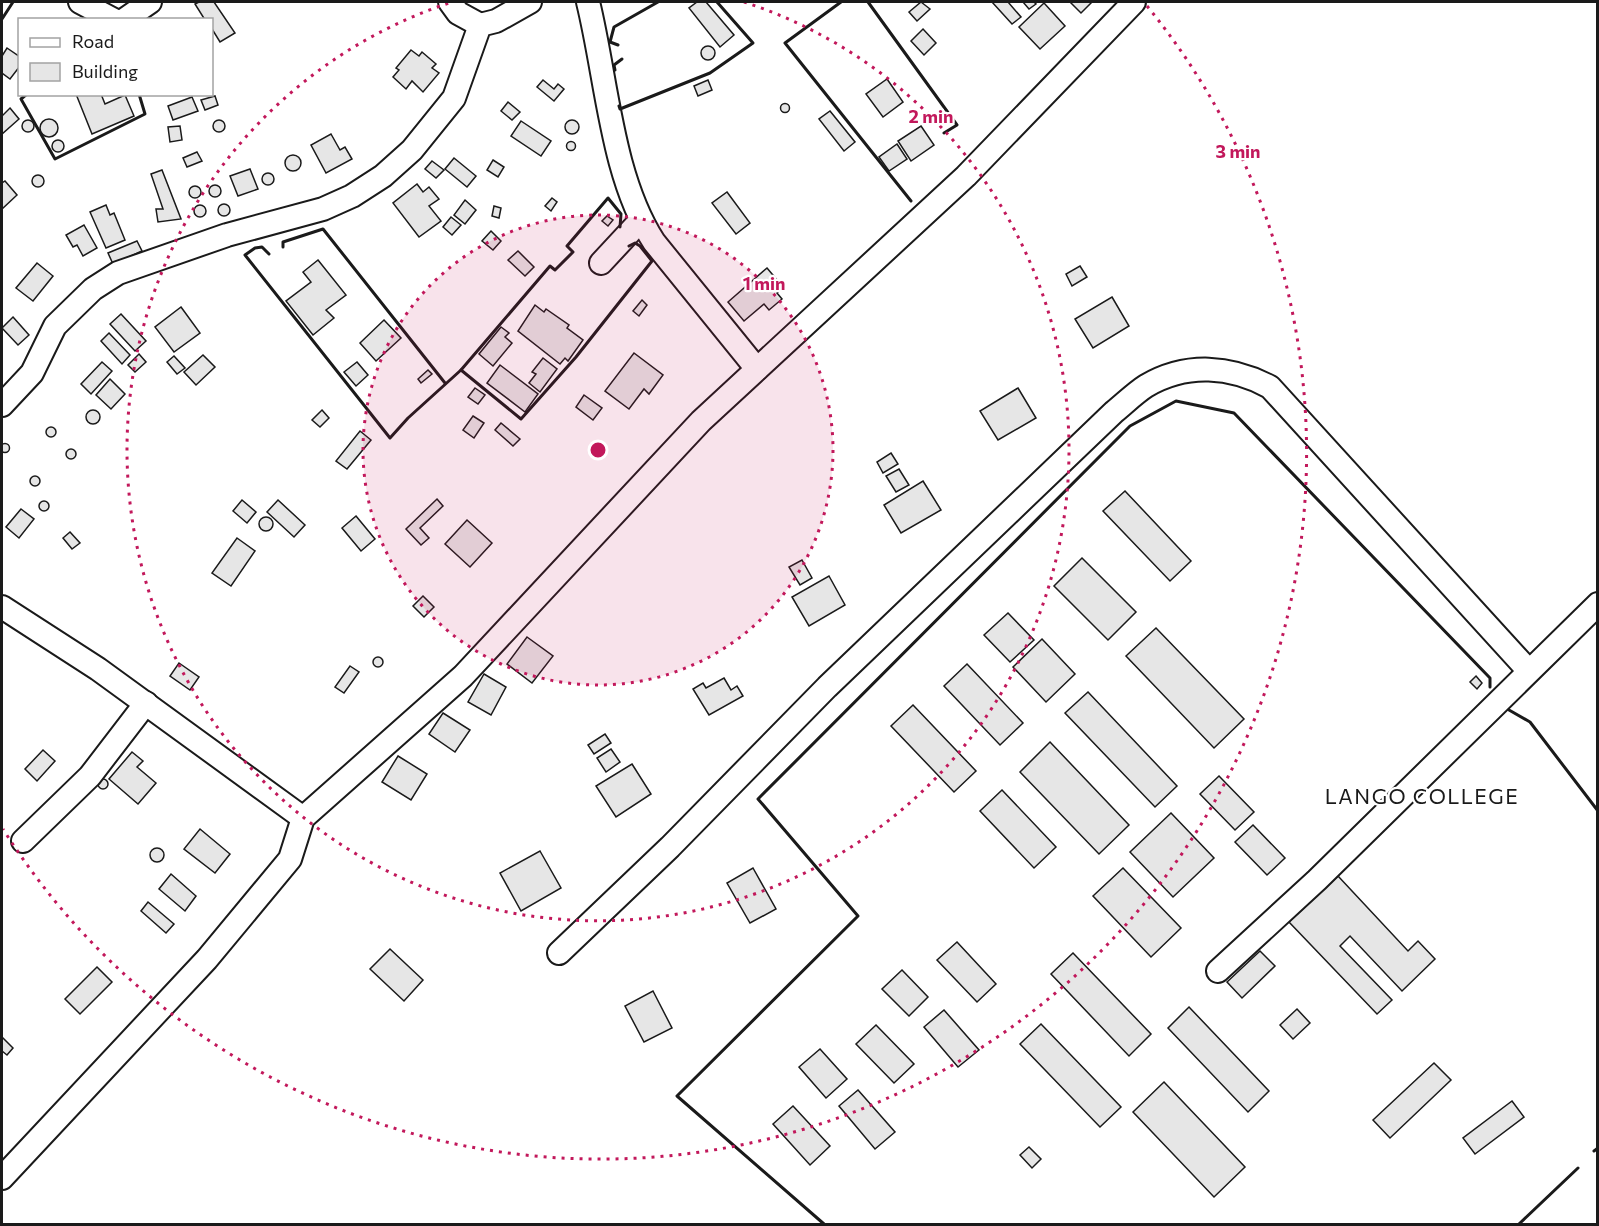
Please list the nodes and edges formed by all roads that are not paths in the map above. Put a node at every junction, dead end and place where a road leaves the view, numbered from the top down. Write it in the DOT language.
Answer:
graph roads {
  1 [pos="80,2"];
  2 [pos="150,2"];
  3 [pos="450,2"];
  4 [pos="530,2"];
  5 [pos="588,2"];
  6 [pos="1134,2"];
  7 [pos="110,18"];
  8 [pos="127,18"];
  9 [pos="480,25"];
  10 [pos="640,221"];
  11 [pos="601,263"];
  12 [pos="757,369"];
  13 [pos="2,405"];
  14 [pos="1598,604"];
  15 [pos="2,607"];
  16 [pos="1528,670"];
  17 [pos="146,704"];
  18 [pos="303,818"];
  19 [pos="23,842"];
  20 [pos="559,953"];
  21 [pos="1218,971"];
  22 [pos="2,1178"];
  1 -- 7 [label="street"];
  2 -- 8 [label="street"];
  3 -- 9 [label="street"];
  4 -- 9 [label="street"];
  5 -- 10 [label="street"];
  6 -- 12 [label="street"];
  9 -- 13 [label="street"];
  10 -- 11 [label="street"];
  10 -- 12 [label="street"];
  12 -- 18 [label="street"];
  14 -- 16 [label="street"];
  15 -- 17 [label="street"];
  16 -- 20 [label="street"];
  16 -- 21 [label="street"];
  17 -- 18 [label="street"];
  17 -- 19 [label="street"];
  18 -- 22 [label="street"];
}
